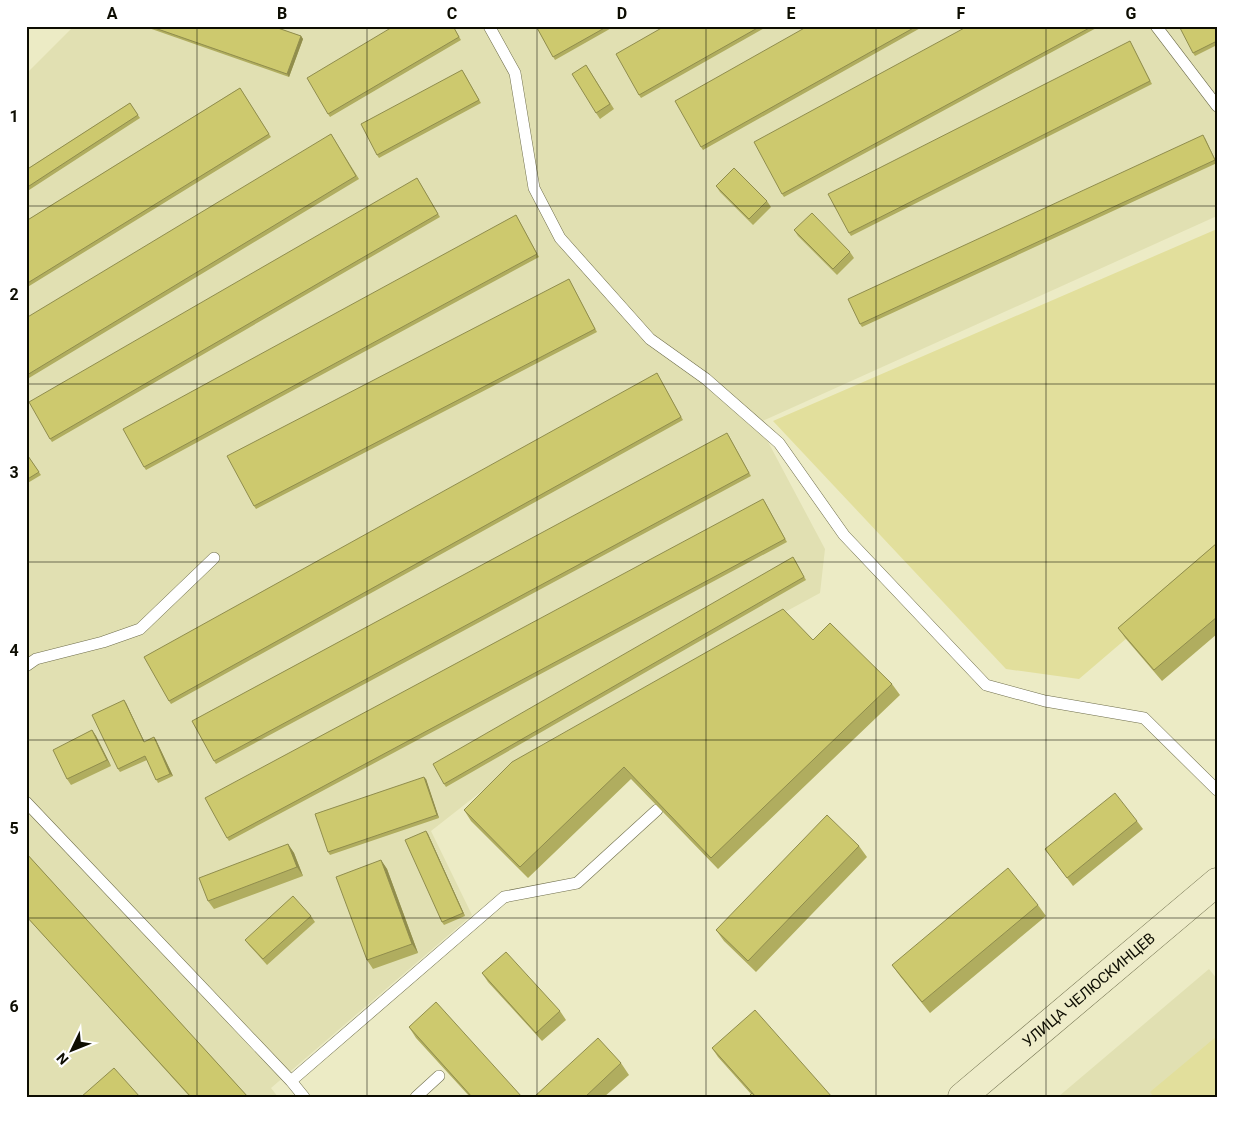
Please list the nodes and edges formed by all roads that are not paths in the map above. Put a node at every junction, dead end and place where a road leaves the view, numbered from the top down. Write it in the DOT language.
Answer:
graph roads {
  1 [pos="489,26"];
  2 [pos="1156,26"];
  3 [pos="1217,106"];
  4 [pos="214,558"];
  5 [pos="26,666"];
  6 [pos="1217,790"];
  7 [pos="26,802"];
  8 [pos="657,810"];
  9 [pos="1217,882"];
  10 [pos="439,1076"];
  11 [pos="291,1081"];
  12 [pos="304,1097"];
  13 [pos="416,1097"];
  14 [pos="962,1097"];
  1 -- 6 [label="lane"];
  2 -- 3 [label="lane"];
  4 -- 5 [label="lane"];
  7 -- 11 [label="lane"];
  8 -- 11 [label="lane"];
  9 -- 14 [label="street, УЛИЦА ЧЕЛЮСКИНЦЕВ"];
  10 -- 13 [label="lane"];
  11 -- 12 [label="lane"];
}
